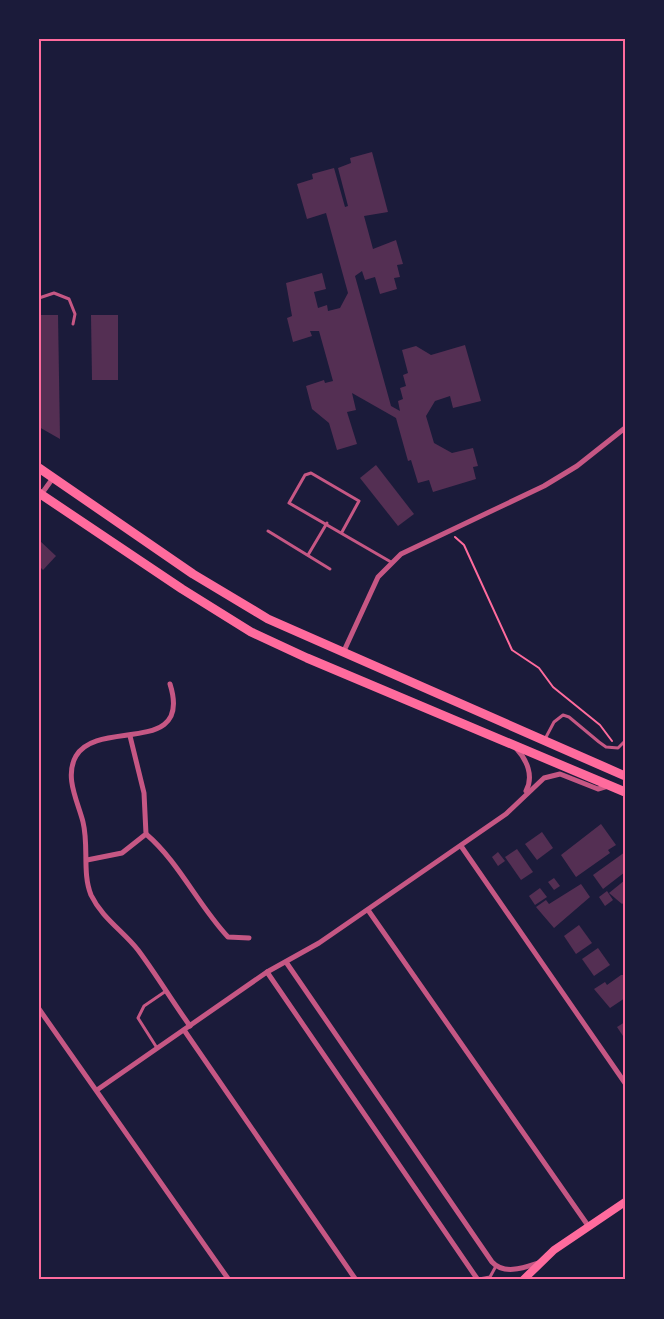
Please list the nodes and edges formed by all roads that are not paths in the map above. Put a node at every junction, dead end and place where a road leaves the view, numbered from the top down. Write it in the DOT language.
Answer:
graph roads {
  1 [pos="39,298"];
  2 [pos="73,324"];
  3 [pos="625,428"];
  4 [pos="39,468"];
  5 [pos="53,478"];
  6 [pos="40,495"];
  7 [pos="327,523"];
  8 [pos="268,531"];
  9 [pos="342,532"];
  10 [pos="308,555"];
  11 [pos="391,562"];
  12 [pos="330,569"];
  13 [pos="343,653"];
  14 [pos="336,670"];
  15 [pos="170,684"];
  16 [pos="130,736"];
  17 [pos="544,741"];
  18 [pos="625,741"];
  19 [pos="512,744"];
  20 [pos="625,776"];
  21 [pos="608,786"];
  22 [pos="625,792"];
  23 [pos="523,798"];
  24 [pos="146,834"];
  25 [pos="461,846"];
  26 [pos="87,860"];
  27 [pos="368,910"];
  28 [pos="249,938"];
  29 [pos="286,962"];
  30 [pos="267,972"];
  31 [pos="166,991"];
  32 [pos="39,1009"];
  33 [pos="190,1026"];
  34 [pos="184,1030"];
  35 [pos="157,1049"];
  36 [pos="625,1083"];
  37 [pos="97,1090"];
  38 [pos="625,1202"];
  39 [pos="589,1227"];
  40 [pos="538,1263"];
  41 [pos="496,1266"];
  42 [pos="478,1279"];
  43 [pos="229,1280"];
  44 [pos="356,1280"];
  45 [pos="523,1280"];
  1 -- 2 [label="lane"];
  3 -- 11 [label="street"];
  4 -- 5 [label="main road"];
  5 -- 6 [label="street"];
  5 -- 13 [label="main road"];
  6 -- 14 [label="main road"];
  7 -- 9 [label="lane"];
  7 -- 9 [label="lane"];
  7 -- 10 [label="lane"];
  8 -- 10 [label="lane"];
  9 -- 11 [label="lane"];
  10 -- 12 [label="lane"];
  11 -- 13 [label="street"];
  13 -- 14 [label="main road"];
  13 -- 17 [label="main road"];
  14 -- 19 [label="main road"];
  15 -- 16 [label="street"];
  16 -- 24 [label="street"];
  16 -- 26 [label="street"];
  17 -- 18 [label="lane"];
  17 -- 20 [label="main road"];
  19 -- 21 [label="main road"];
  19 -- 23 [label="street"];
  21 -- 22 [label="main road"];
  21 -- 23 [label="street"];
  23 -- 25 [label="street"];
  24 -- 26 [label="street"];
  24 -- 28 [label="street"];
  25 -- 27 [label="street"];
  25 -- 36 [label="street"];
  26 -- 31 [label="street"];
  27 -- 29 [label="street"];
  27 -- 39 [label="street"];
  29 -- 30 [label="street"];
  29 -- 41 [label="street"];
  30 -- 33 [label="street"];
  30 -- 42 [label="street"];
  31 -- 33 [label="street"];
  31 -- 35 [label="lane"];
  32 -- 37 [label="street"];
  33 -- 34 [label="street"];
  34 -- 35 [label="street"];
  34 -- 44 [label="street"];
  35 -- 37 [label="street"];
  37 -- 43 [label="street"];
  38 -- 39 [label="main road"];
  39 -- 40 [label="main road"];
  40 -- 41 [label="street"];
  40 -- 45 [label="main road"];
  41 -- 42 [label="lane"];
}
